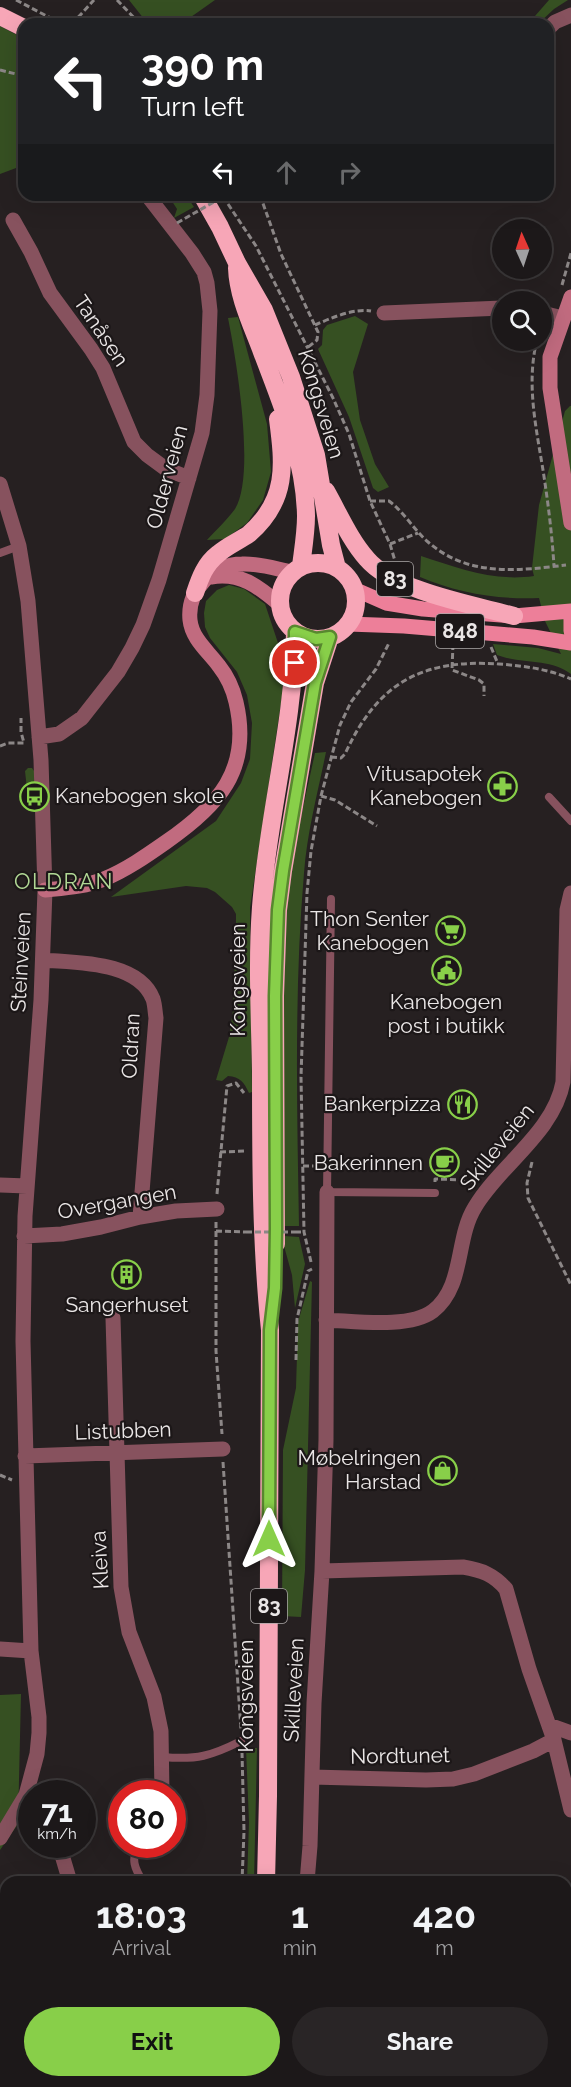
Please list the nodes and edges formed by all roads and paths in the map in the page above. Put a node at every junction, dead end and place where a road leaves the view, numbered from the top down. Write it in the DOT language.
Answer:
graph roads {
  1 [pos="16,0"];
  2 [pos="94,0"];
  3 [pos="117,0"];
  4 [pos="571,15"];
  5 [pos="0,16"];
  6 [pos="50,18"];
  7 [pos="78,18"];
  8 [pos="134,18"];
  9 [pos="554,23"];
  10 [pos="18,25"];
  11 [pos="0,70"];
  12 [pos="18,74"];
  13 [pos="152,201"];
  14 [pos="205,201"];
  15 [pos="214,201"];
  16 [pos="228,201"];
  17 [pos="262,201"];
  18 [pos="13,220"];
  19 [pos="177,223"];
  20 [pos="571,253"];
  21 [pos="237,263"];
  22 [pos="566,292"];
  23 [pos="492,309"];
  24 [pos="384,314"];
  25 [pos="552,315"];
  26 [pos="563,318"];
  27 [pos="315,325"];
  28 [pos="307,348"];
  29 [pos="535,351"];
  30 [pos="274,385"];
  31 [pos="189,478"];
  32 [pos="321,483"];
  33 [pos="0,484"];
  34 [pos="370,501"];
  35 [pos="571,523"];
  36 [pos="418,533"];
  37 [pos="390,544"];
  38 [pos="19,546"];
  39 [pos="0,553"];
  40 [pos="396,563"];
  41 [pos="566,565"];
  42 [pos="554,567"];
  43 [pos="337,568"];
  44 [pos="297,569"];
  45 [pos="208,577"];
  46 [pos="354,590"];
  47 [pos="195,593"];
  48 [pos="279,604"];
  49 [pos="571,613"];
  50 [pos="514,616"];
  51 [pos="348,624"];
  52 [pos="571,631"];
  53 [pos="295,632"];
  54 [pos="330,637"];
  55 [pos="453,643"];
  56 [pos="571,643"];
  57 [pos="488,646"];
  58 [pos="451,664"];
  59 [pos="498,664"];
  60 [pos="571,679"];
  61 [pos="484,696"];
  62 [pos="39,737"];
  63 [pos="24,743"];
  64 [pos="0,746"];
  65 [pos="331,758"];
  66 [pos="321,796"];
  67 [pos="549,797"];
  68 [pos="571,821"];
  69 [pos="377,826"];
  70 [pos="45,890"];
  71 [pos="571,893"];
  72 [pos="331,899"];
  73 [pos="43,960"];
  74 [pos="246,1100"];
  75 [pos="220,1152"];
  76 [pos="532,1157"];
  77 [pos="247,1161"];
  78 [pos="477,1184"];
  79 [pos="0,1185"];
  80 [pos="27,1186"];
  81 [pos="327,1192"];
  82 [pos="435,1193"];
  83 [pos="217,1209"];
  84 [pos="140,1217"];
  85 [pos="24,1236"];
  86 [pos="310,1258"];
  87 [pos="313,1269"];
  88 [pos="571,1285"];
  89 [pos="112,1318"];
  90 [pos="326,1320"];
  91 [pos="270,1330"];
  92 [pos="296,1360"];
  93 [pos="222,1449"];
  94 [pos="118,1452"];
  95 [pos="25,1456"];
  96 [pos="322,1571"];
  97 [pos="0,1649"];
  98 [pos="31,1651"];
  99 [pos="237,1653"];
  100 [pos="551,1733"];
  101 [pos="571,1733"];
  102 [pos="241,1741"];
  103 [pos="163,1757"];
  104 [pos="312,1777"];
  105 [pos="32,1780"];
  106 [pos="162,1780"];
  107 [pos="571,1810"];
  108 [pos="18,1813"];
  109 [pos="0,1838"];
  110 [pos="63,1858"];
  111 [pos="134,1858"];
  112 [pos="68,1876"];
  113 [pos="140,1876"];
  114 [pos="242,1876"];
  115 [pos="266,1876"];
  116 [pos="307,1876"];
  1 -- 6 [label="path"];
  2 -- 7 [label="path"];
  3 -- 8 [label="path"];
  4 -- 9 [label="street"];
  5 -- 10 [label="highway"];
  11 -- 12 [label="path"];
  13 -- 31 [label="street, Olderveien"];
  14 -- 21 [label="highway, Kongsveien / 83"];
  15 -- 19 [label="path, bridge"];
  16 -- 28 [label="path"];
  17 -- 27 [label="path"];
  18 -- 31 [label="street, Tanåsen"];
  20 -- 22 [label="path"];
  21 -- 30 [label="highway, Kongsveien / 83"];
  21 -- 32 [label="highway, Kongsveien / 83"];
  22 -- 26 [label="street"];
  23 -- 24 [label="street"];
  24 -- 27 [label="path"];
  25 -- 26 [label="street"];
  26 -- 35 [label="street"];
  27 -- 28 [label="path"];
  28 -- 34 [label="path"];
  29 -- 42 [label="path"];
  30 -- 44 [label="highway, Kongsveien / 83"];
  30 -- 47 [label="highway, 83"];
  31 -- 62 [label="street, Olderveien"];
  32 -- 43 [label="highway, Kongsveien / 83"];
  32 -- 50 [label="highway, 83"];
  33 -- 38 [label="street, Steinveien"];
  34 -- 36 [label="path"];
  34 -- 37 [label="path"];
  36 -- 37 [label="path"];
  36 -- 42 [label="path"];
  37 -- 40 [label="path"];
  38 -- 39 [label="lane"];
  38 -- 62 [label="street, Steinveien"];
  41 -- 42 [label="path"];
  43 -- 44 [label="highway"];
  43 -- 46 [label="highway, 83"];
  44 -- 45 [label="street"];
  44 -- 48 [label="highway, 83"];
  45 -- 47 [label="street"];
  45 -- 48 [label="street"];
  46 -- 50 [label="main road, 848"];
  46 -- 51 [label="highway, 83"];
  47 -- 70 [label="street"];
  48 -- 53 [label="highway"];
  49 -- 50 [label="main road, 848"];
  49 -- 52 [label="main road, 848"];
  51 -- 54 [label="highway"];
  51 -- 56 [label="main road, 848"];
  53 -- 54 [label="highway"];
  53 -- 91 [label="highway, Kongsveien / 83"];
  54 -- 91 [label="highway, Kongsveien / 83"];
  55 -- 58 [label="path"];
  57 -- 59 [label="path"];
  58 -- 59 [label="path"];
  58 -- 61 [label="path"];
  58 -- 65 [label="path"];
  59 -- 60 [label="path"];
  62 -- 70 [label="street, Steinveien"];
  63 -- 64 [label="path"];
  66 -- 69 [label="path"];
  67 -- 68 [label="lane"];
  70 -- 73 [label="street, Steinveien"];
  71 -- 90 [label="street, Skilleveien"];
  72 -- 81 [label="lane"];
  73 -- 80 [label="street, Steinveien"];
  73 -- 84 [label="street, Oldran"];
  74 -- 75 [label="path"];
  75 -- 77 [label="path"];
  75 -- 83 [label="path"];
  76 -- 88 [label="path"];
  78 -- 82 [label="path"];
  79 -- 80 [label="street"];
  80 -- 85 [label="street, Steinveien"];
  81 -- 82 [label="lane"];
  81 -- 90 [label="street, Skilleveien"];
  83 -- 84 [label="street, Overgangen"];
  83 -- 86 [label="path, bridge"];
  84 -- 85 [label="street, Overgangen"];
  85 -- 95 [label="street, Steinveien"];
  87 -- 92 [label="path"];
  89 -- 94 [label="street, Kleiva"];
  90 -- 96 [label="street, Skilleveien"];
  91 -- 115 [label="highway, Kongsveien / 83"];
  93 -- 94 [label="street, Listubben"];
  94 -- 95 [label="street, Listubben"];
  94 -- 103 [label="street, Kleiva"];
  95 -- 98 [label="street, Steinveien"];
  96 -- 100 [label="street"];
  96 -- 104 [label="street, Skilleveien"];
  97 -- 98 [label="street"];
  98 -- 105 [label="street, Steinveien"];
  99 -- 102 [label="path"];
  100 -- 101 [label="street"];
  100 -- 104 [label="street, Nordtunet"];
  100 -- 107 [label="street"];
  102 -- 103 [label="lane"];
  102 -- 114 [label="path"];
  103 -- 106 [label="street, Kleiva"];
  104 -- 116 [label="street, Skilleveien"];
  108 -- 109 [label="street, Steinveien"];
  110 -- 112 [label="street"];
  111 -- 113 [label="lane"];
}
